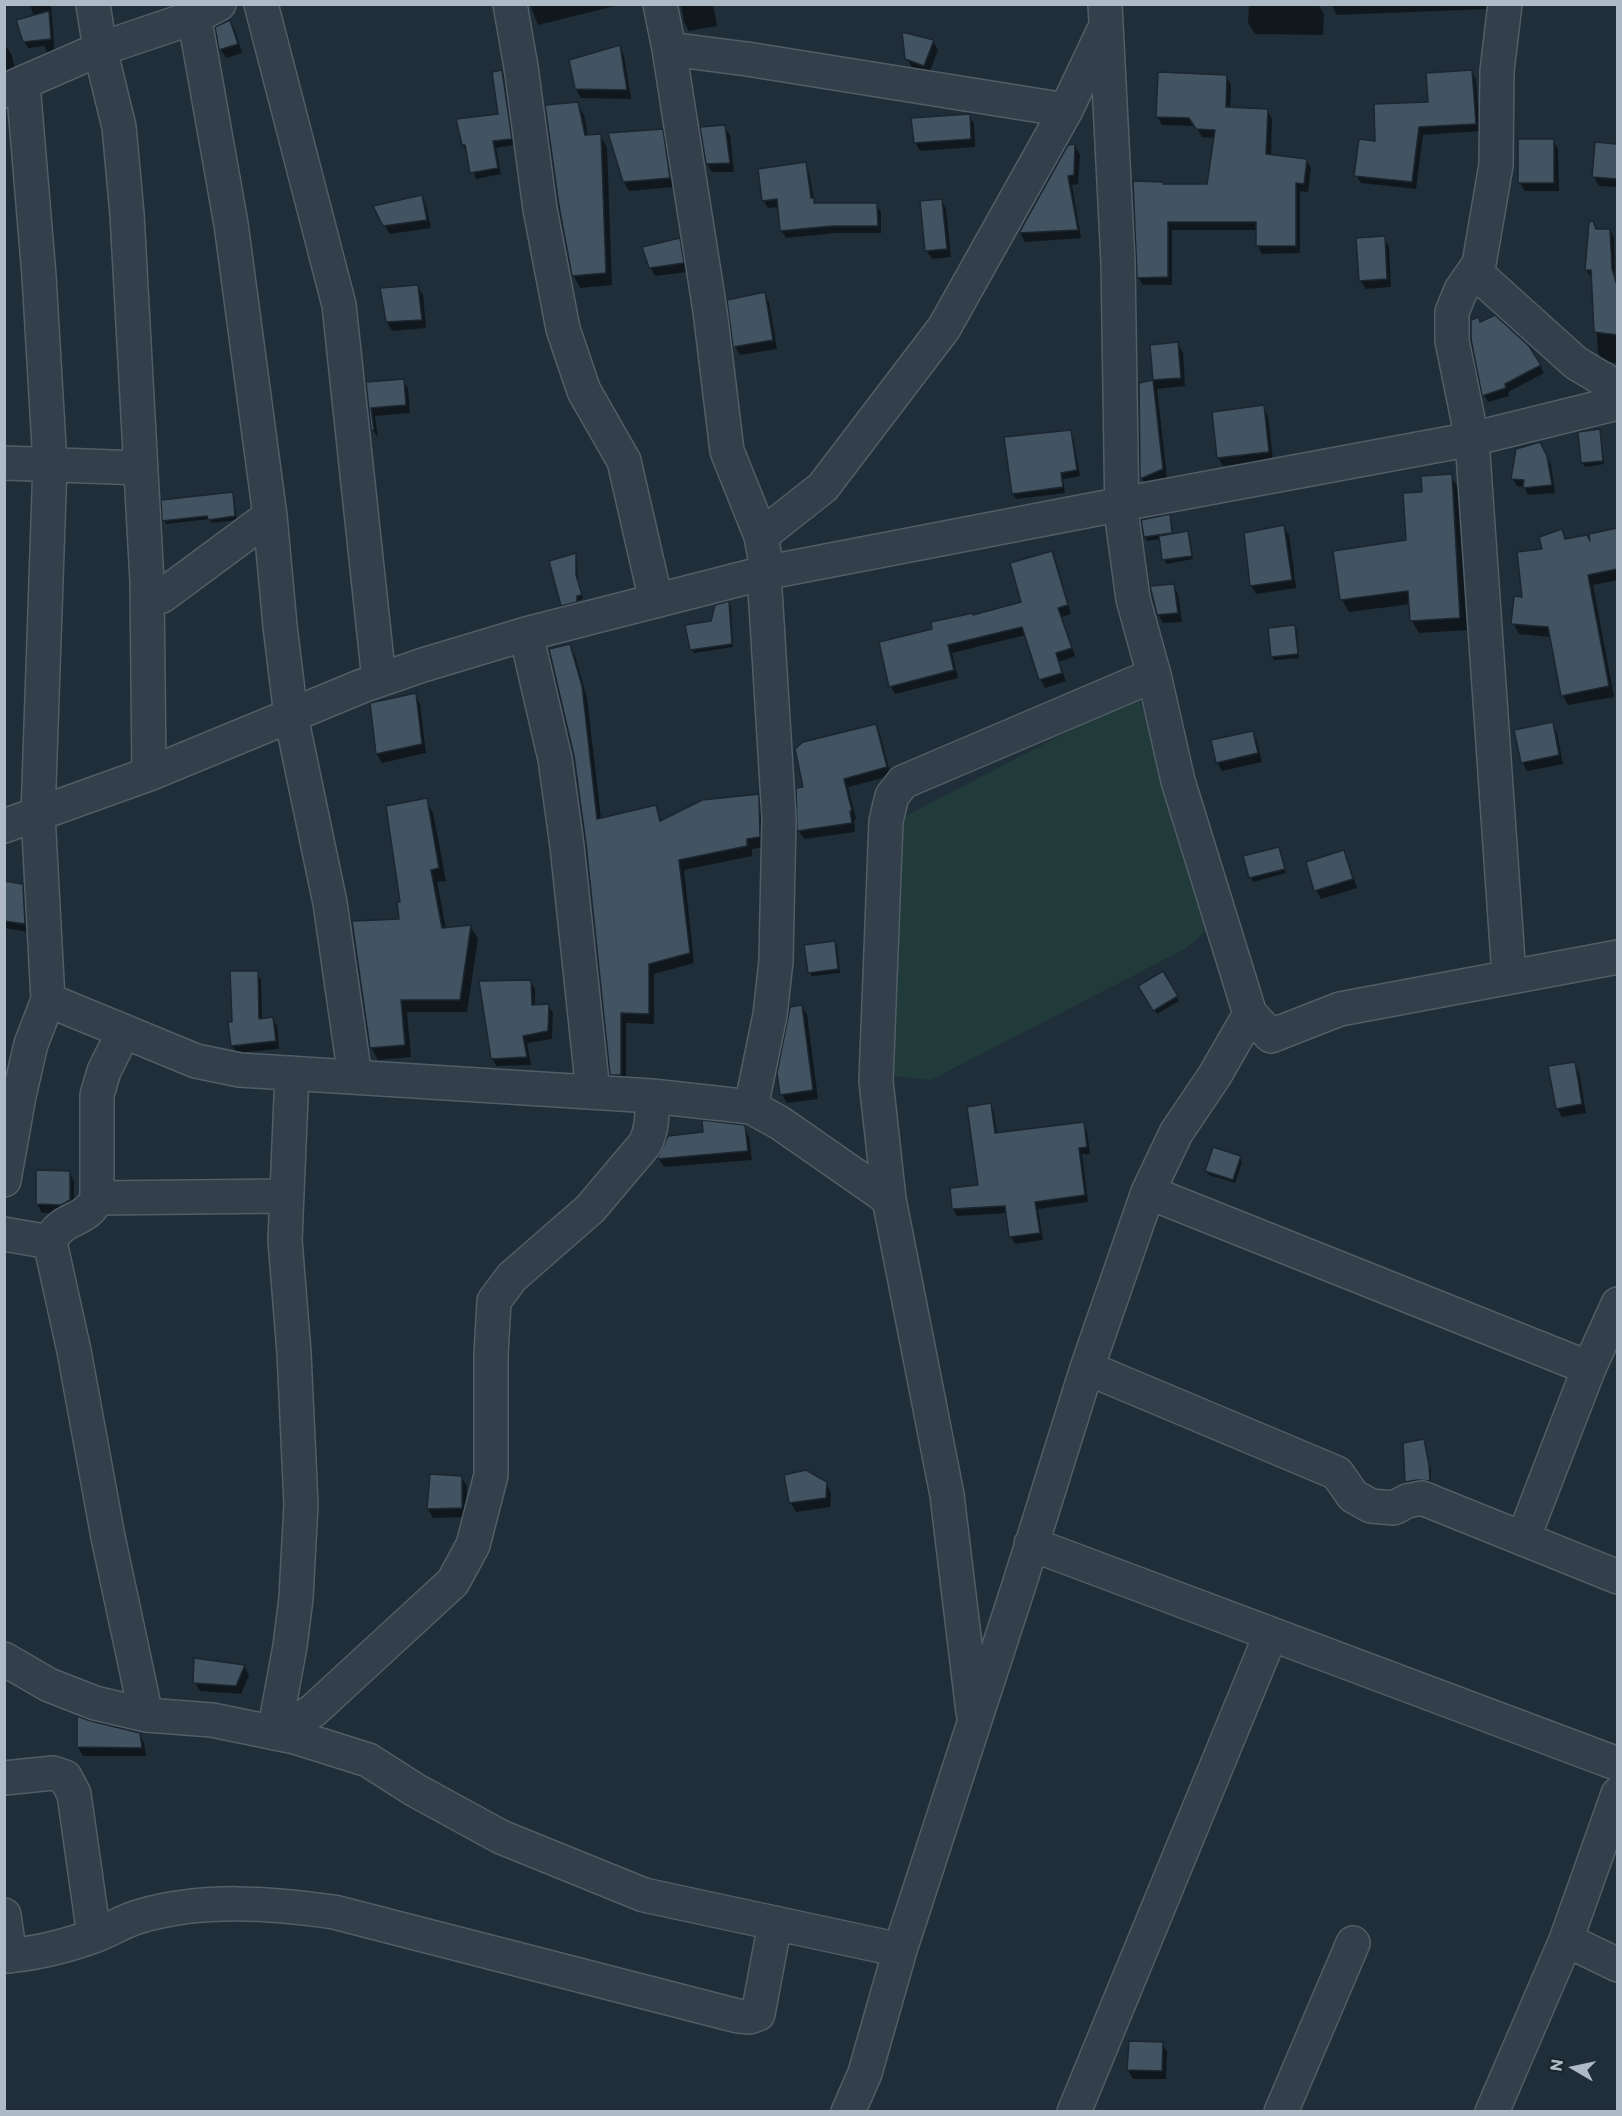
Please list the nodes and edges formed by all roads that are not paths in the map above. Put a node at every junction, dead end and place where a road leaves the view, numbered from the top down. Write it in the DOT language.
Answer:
graph roads {
  1 [pos="93,4"];
  2 [pos="261,4"];
  3 [pos="510,4"];
  4 [pos="660,4"];
  5 [pos="1505,4"];
  6 [pos="202,9"];
  7 [pos="1105,16"];
  8 [pos="100,49"];
  9 [pos="669,49"];
  10 [pos="14,87"];
  11 [pos="1066,110"];
  12 [pos="1474,272"];
  13 [pos="1617,388"];
  14 [pos="1617,403"];
  15 [pos="1472,439"];
  16 [pos="4,462"];
  17 [pos="50,464"];
  18 [pos="141,468"];
  19 [pos="1122,504"];
  20 [pos="270,516"];
  21 [pos="761,536"];
  22 [pos="764,573"];
  23 [pos="147,582"];
  24 [pos="656,601"];
  25 [pos="526,634"];
  26 [pos="1154,675"];
  27 [pos="379,680"];
  28 [pos="291,716"];
  29 [pos="149,774"];
  30 [pos="38,814"];
  31 [pos="4,826"];
  32 [pos="1617,957"];
  33 [pos="1509,976"];
  34 [pos="48,1000"];
  35 [pos="1250,1014"];
  36 [pos="124,1031"];
  37 [pos="292,1073"];
  38 [pos="355,1077"];
  39 [pos="593,1092"];
  40 [pos="652,1096"];
  41 [pos="751,1107"];
  42 [pos="4,1180"];
  43 [pos="1148,1192"];
  44 [pos="287,1196"];
  45 [pos="97,1198"];
  46 [pos="889,1199"];
  47 [pos="4,1234"];
  48 [pos="50,1242"];
  49 [pos="1617,1304"];
  50 [pos="1087,1368"];
  51 [pos="1589,1368"];
  52 [pos="1523,1539"];
  53 [pos="1031,1544"];
  54 [pos="1617,1577"];
  55 [pos="1271,1634"];
  56 [pos="4,1659"];
  57 [pos="146,1715"];
  58 [pos="974,1722"];
  59 [pos="275,1728"];
  60 [pos="1617,1764"];
  61 [pos="4,1778"];
  62 [pos="1617,1794"];
  63 [pos="4,1915"];
  64 [pos="775,1923"];
  65 [pos="94,1936"];
  66 [pos="1566,1940"];
  67 [pos="1353,1943"];
  68 [pos="900,1950"];
  69 [pos="7,1956"];
  70 [pos="1617,1965"];
  71 [pos="848,2112"];
  72 [pos="1074,2112"];
  73 [pos="1281,2112"];
  74 [pos="1492,2112"];
  1 -- 8 [label="street"];
  2 -- 27 [label="street"];
  3 -- 24 [label="street"];
  4 -- 9 [label="street"];
  5 -- 12 [label="street"];
  6 -- 8 [label="street"];
  6 -- 20 [label="street"];
  7 -- 11 [label="street"];
  7 -- 19 [label="street"];
  8 -- 10 [label="street"];
  8 -- 18 [label="street"];
  9 -- 11 [label="street"];
  9 -- 21 [label="street"];
  10 -- 17 [label="street"];
  11 -- 21 [label="street"];
  12 -- 13 [label="street"];
  12 -- 15 [label="street"];
  14 -- 15 [label="street"];
  15 -- 19 [label="street"];
  15 -- 33 [label="street"];
  16 -- 17 [label="street"];
  17 -- 18 [label="street"];
  17 -- 30 [label="street"];
  18 -- 23 [label="street"];
  19 -- 22 [label="street"];
  19 -- 26 [label="street"];
  20 -- 23 [label="street"];
  20 -- 28 [label="street"];
  21 -- 22 [label="street"];
  22 -- 24 [label="street"];
  22 -- 41 [label="street"];
  23 -- 29 [label="street"];
  24 -- 25 [label="street"];
  25 -- 27 [label="street"];
  25 -- 39 [label="street"];
  26 -- 35 [label="street"];
  26 -- 46 [label="street"];
  27 -- 28 [label="street"];
  28 -- 29 [label="street"];
  28 -- 38 [label="street"];
  29 -- 30 [label="street"];
  30 -- 31 [label="street"];
  30 -- 34 [label="street"];
  32 -- 33 [label="street"];
  33 -- 35 [label="street"];
  34 -- 36 [label="street"];
  34 -- 42 [label="street"];
  35 -- 43 [label="street"];
  36 -- 37 [label="street"];
  36 -- 45 [label="street"];
  37 -- 38 [label="street"];
  37 -- 44 [label="street"];
  38 -- 39 [label="street"];
  39 -- 40 [label="street"];
  40 -- 41 [label="street"];
  40 -- 59 [label="street"];
  41 -- 46 [label="street"];
  43 -- 50 [label="street"];
  43 -- 51 [label="street"];
  44 -- 45 [label="street"];
  44 -- 59 [label="street"];
  45 -- 48 [label="street"];
  46 -- 58 [label="street"];
  47 -- 48 [label="street"];
  48 -- 57 [label="street"];
  49 -- 51 [label="street"];
  50 -- 52 [label="street"];
  50 -- 53 [label="street"];
  51 -- 52 [label="street"];
  52 -- 54 [label="street"];
  53 -- 55 [label="street"];
  53 -- 58 [label="street"];
  55 -- 60 [label="street"];
  55 -- 72 [label="street"];
  56 -- 57 [label="street"];
  57 -- 59 [label="street"];
  58 -- 68 [label="street"];
  59 -- 64 [label="street"];
  61 -- 65 [label="street"];
  62 -- 66 [label="street"];
  63 -- 69 [label="street"];
  64 -- 65 [label="street"];
  64 -- 68 [label="street"];
  65 -- 69 [label="street"];
  66 -- 70 [label="street"];
  66 -- 74 [label="street"];
  67 -- 73 [label="street"];
  68 -- 71 [label="street"];
}
